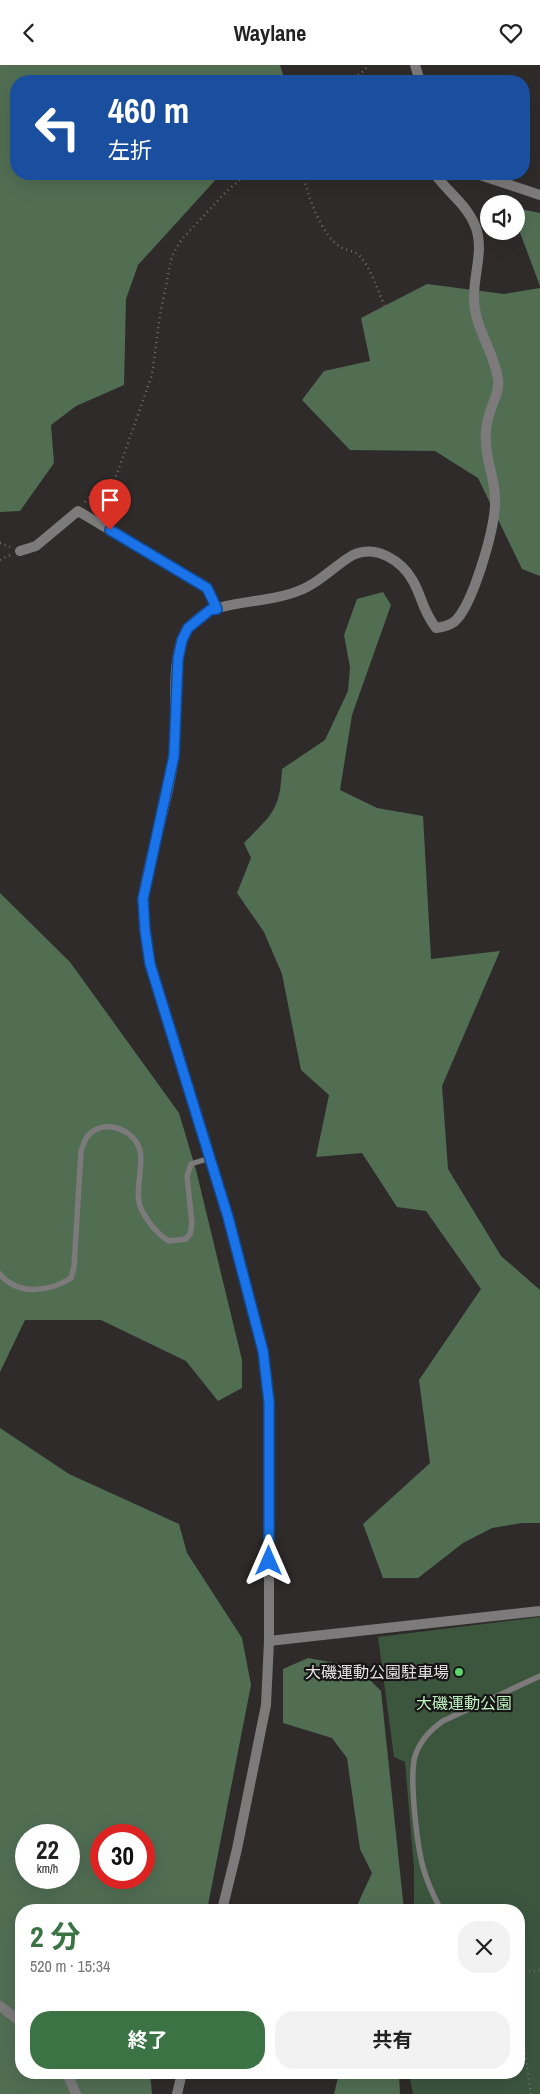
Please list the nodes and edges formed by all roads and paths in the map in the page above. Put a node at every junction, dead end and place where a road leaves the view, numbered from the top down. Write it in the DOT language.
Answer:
graph roads {
  1 [pos="367,65"];
  2 [pos="359,75"];
  3 [pos="239,180"];
  4 [pos="305,180"];
  5 [pos="439,180"];
  6 [pos="495,180"];
  7 [pos="540,195"];
  8 [pos="386,309"];
  9 [pos="78,511"];
  10 [pos="20,551"];
  11 [pos="217,609"];
  12 [pos="210,1158"];
  13 [pos="0,1274"];
  14 [pos="540,1611"];
  15 [pos="269,1641"];
  16 [pos="540,1677"];
  17 [pos="223,1904"];
  18 [pos="438,1904"];
  19 [pos="540,1970"];
  20 [pos="525,1972"];
  21 [pos="0,2006"];
  22 [pos="15,2017"];
  23 [pos="525,2052"];
  24 [pos="70,2079"];
  25 [pos="181,2079"];
  26 [pos="76,2094"];
  27 [pos="177,2094"];
  28 [pos="531,2094"];
  1 -- 2 [label="path"];
  3 -- 9 [label="path"];
  4 -- 8 [label="path"];
  5 -- 11 [label="street"];
  6 -- 7 [label="street"];
  9 -- 10 [label="street"];
  9 -- 11 [label="street"];
  11 -- 12 [label="street"];
  12 -- 13 [label="lane"];
  12 -- 15 [label="street"];
  14 -- 15 [label="street"];
  15 -- 17 [label="street"];
  16 -- 18 [label="lane"];
  19 -- 20 [label="path"];
  21 -- 22 [label="street"];
  23 -- 28 [label="path"];
  24 -- 26 [label="street"];
  25 -- 27 [label="street"];
}
